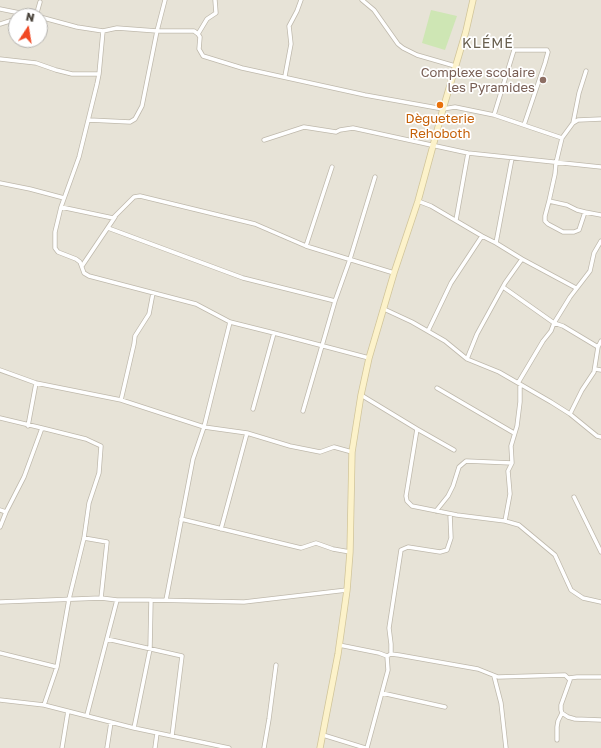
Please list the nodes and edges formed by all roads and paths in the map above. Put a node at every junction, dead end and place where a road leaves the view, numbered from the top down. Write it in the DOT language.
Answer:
graph roads {
  1 [pos="165,0"];
  2 [pos="216,0"];
  3 [pos="301,0"];
  4 [pos="362,0"];
  5 [pos="472,1"];
  6 [pos="40,2"];
  7 [pos="38,8"];
  8 [pos="48,19"];
  9 [pos="103,31"];
  10 [pos="156,31"];
  11 [pos="198,34"];
  12 [pos="0,59"];
  13 [pos="456,66"];
  14 [pos="586,71"];
  15 [pos="100,74"];
  16 [pos="285,76"];
  17 [pos="443,109"];
  18 [pos="494,115"];
  19 [pos="601,119"];
  20 [pos="89,120"];
  21 [pos="573,123"];
  22 [pos="524,125"];
  23 [pos="562,138"];
  24 [pos="264,140"];
  25 [pos="434,146"];
  26 [pos="468,153"];
  27 [pos="512,158"];
  28 [pos="556,163"];
  29 [pos="332,167"];
  30 [pos="601,167"];
  31 [pos="375,177"];
  32 [pos="0,183"];
  33 [pos="64,198"];
  34 [pos="418,201"];
  35 [pos="548,201"];
  36 [pos="61,207"];
  37 [pos="585,212"];
  38 [pos="601,215"];
  39 [pos="115,217"];
  40 [pos="456,220"];
  41 [pos="108,228"];
  42 [pos="482,236"];
  43 [pos="601,241"];
  44 [pos="496,243"];
  45 [pos="306,246"];
  46 [pos="522,258"];
  47 [pos="350,259"];
  48 [pos="82,266"];
  49 [pos="394,273"];
  50 [pos="504,287"];
  51 [pos="576,288"];
  52 [pos="153,293"];
  53 [pos="335,301"];
  54 [pos="384,309"];
  55 [pos="230,322"];
  56 [pos="554,323"];
  57 [pos="428,331"];
  58 [pos="274,333"];
  59 [pos="601,341"];
  60 [pos="321,346"];
  61 [pos="598,347"];
  62 [pos="369,358"];
  63 [pos="466,359"];
  64 [pos="0,370"];
  65 [pos="595,370"];
  66 [pos="601,370"];
  67 [pos="36,383"];
  68 [pos="519,384"];
  69 [pos="437,388"];
  70 [pos="362,395"];
  71 [pos="121,400"];
  72 [pos="253,409"];
  73 [pos="303,411"];
  74 [pos="570,414"];
  75 [pos="0,418"];
  76 [pos="28,426"];
  77 [pos="204,427"];
  78 [pos="42,428"];
  79 [pos="417,429"];
  80 [pos="247,433"];
  81 [pos="514,433"];
  82 [pos="601,437"];
  83 [pos="454,450"];
  84 [pos="352,452"];
  85 [pos="512,462"];
  86 [pos="574,498"];
  87 [pos="0,510"];
  88 [pos="436,511"];
  89 [pos="6,512"];
  90 [pos="450,514"];
  91 [pos="181,519"];
  92 [pos="505,521"];
  93 [pos="0,527"];
  94 [pos="221,529"];
  95 [pos="84,538"];
  96 [pos="350,552"];
  97 [pos="601,552"];
  98 [pos="347,590"];
  99 [pos="101,598"];
  100 [pos="69,599"];
  101 [pos="117,600"];
  102 [pos="151,600"];
  103 [pos="166,600"];
  104 [pos="0,602"];
  105 [pos="601,602"];
  106 [pos="107,640"];
  107 [pos="339,646"];
  108 [pos="150,649"];
  109 [pos="0,653"];
  110 [pos="391,654"];
  111 [pos="387,656"];
  112 [pos="276,665"];
  113 [pos="57,667"];
  114 [pos="494,676"];
  115 [pos="601,677"];
  116 [pos="569,678"];
  117 [pos="382,693"];
  118 [pos="0,700"];
  119 [pos="44,705"];
  120 [pos="445,707"];
  121 [pos="68,711"];
  122 [pos="562,712"];
  123 [pos="87,715"];
  124 [pos="601,720"];
  125 [pos="111,722"];
  126 [pos="134,728"];
  127 [pos="157,733"];
  128 [pos="323,735"];
  129 [pos="172,736"];
  130 [pos="557,740"];
  131 [pos="200,742"];
  132 [pos="222,747"];
  133 [pos="62,748"];
  134 [pos="107,748"];
  135 [pos="155,748"];
  136 [pos="200,748"];
  137 [pos="229,748"];
  138 [pos="264,748"];
  139 [pos="320,748"];
  140 [pos="366,748"];
  141 [pos="506,748"];
  1 -- 10 [label="street"];
  2 -- 11 [label="street"];
  3 -- 16 [label="street"];
  4 -- 13 [label="street"];
  5 -- 13 [label="street"];
  6 -- 7 [label="street"];
  8 -- 9 [label="street"];
  9 -- 10 [label="street"];
  9 -- 15 [label="street"];
  10 -- 11 [label="street"];
  10 -- 20 [label="street"];
  11 -- 16 [label="street"];
  12 -- 15 [label="street"];
  13 -- 17 [label="street"];
  14 -- 21 [label="street"];
  15 -- 20 [label="street"];
  16 -- 17 [label="street"];
  17 -- 18 [label="street"];
  17 -- 25 [label="street"];
  18 -- 22 [label="street"];
  18 -- 22 [label="street"];
  19 -- 21 [label="street"];
  20 -- 33 [label="street"];
  21 -- 23 [label="street"];
  22 -- 23 [label="street"];
  23 -- 28 [label="street"];
  24 -- 25 [label="street"];
  25 -- 26 [label="street"];
  25 -- 34 [label="street"];
  26 -- 27 [label="street"];
  26 -- 40 [label="street"];
  27 -- 28 [label="street"];
  27 -- 44 [label="street"];
  28 -- 30 [label="street"];
  28 -- 35 [label="street"];
  29 -- 45 [label="street"];
  31 -- 47 [label="street"];
  32 -- 33 [label="street"];
  33 -- 36 [label="street"];
  34 -- 40 [label="street"];
  34 -- 49 [label="street"];
  35 -- 37 [label="street"];
  35 -- 37 [label="street"];
  36 -- 39 [label="street"];
  36 -- 48 [label="street"];
  37 -- 38 [label="street"];
  39 -- 41 [label="street"];
  39 -- 45 [label="street"];
  40 -- 42 [label="street"];
  41 -- 48 [label="street"];
  41 -- 53 [label="street"];
  42 -- 44 [label="street"];
  42 -- 57 [label="street"];
  43 -- 51 [label="street"];
  44 -- 46 [label="street"];
  45 -- 47 [label="street"];
  46 -- 50 [label="street"];
  46 -- 51 [label="street"];
  47 -- 49 [label="street"];
  47 -- 53 [label="street"];
  48 -- 52 [label="street"];
  49 -- 54 [label="street"];
  50 -- 56 [label="street"];
  50 -- 63 [label="street"];
  51 -- 56 [label="street"];
  52 -- 55 [label="street"];
  52 -- 71 [label="street"];
  53 -- 60 [label="street"];
  54 -- 57 [label="street"];
  54 -- 62 [label="street"];
  55 -- 58 [label="street"];
  55 -- 77 [label="street"];
  56 -- 61 [label="street"];
  56 -- 68 [label="street"];
  57 -- 63 [label="street"];
  58 -- 60 [label="street"];
  58 -- 72 [label="street"];
  59 -- 61 [label="street"];
  60 -- 62 [label="street"];
  60 -- 73 [label="street"];
  61 -- 65 [label="street"];
  62 -- 70 [label="street"];
  63 -- 68 [label="street"];
  64 -- 67 [label="street"];
  65 -- 66 [label="street"];
  65 -- 74 [label="street"];
  67 -- 71 [label="street"];
  67 -- 76 [label="street"];
  68 -- 74 [label="street"];
  68 -- 81 [label="street"];
  69 -- 81 [label="street"];
  70 -- 79 [label="street"];
  70 -- 84 [label="street"];
  71 -- 77 [label="street"];
  74 -- 82 [label="street"];
  75 -- 76 [label="street"];
  76 -- 78 [label="street"];
  77 -- 80 [label="street"];
  77 -- 91 [label="street"];
  78 -- 89 [label="street"];
  78 -- 95 [label="street"];
  79 -- 83 [label="street"];
  79 -- 88 [label="street"];
  80 -- 84 [label="street"];
  80 -- 94 [label="street"];
  81 -- 85 [label="street"];
  84 -- 96 [label="street"];
  85 -- 88 [label="street"];
  85 -- 92 [label="street"];
  86 -- 97 [label="street"];
  87 -- 89 [label="street"];
  88 -- 90 [label="street"];
  89 -- 93 [label="street"];
  90 -- 92 [label="street"];
  90 -- 110 [label="street"];
  91 -- 94 [label="street"];
  91 -- 103 [label="street"];
  92 -- 105 [label="street"];
  94 -- 96 [label="street"];
  95 -- 99 [label="street"];
  95 -- 100 [label="street"];
  96 -- 98 [label="street"];
  98 -- 103 [label="street"];
  98 -- 107 [label="street"];
  99 -- 100 [label="street"];
  99 -- 101 [label="street"];
  100 -- 104 [label="street"];
  100 -- 113 [label="street"];
  101 -- 102 [label="street"];
  101 -- 106 [label="street"];
  102 -- 103 [label="street"];
  102 -- 108 [label="street"];
  106 -- 108 [label="street"];
  106 -- 123 [label="street"];
  107 -- 111 [label="street"];
  107 -- 128 [label="street"];
  108 -- 126 [label="street"];
  108 -- 129 [label="street"];
  109 -- 113 [label="street"];
  110 -- 111 [label="street"];
  110 -- 114 [label="street"];
  111 -- 117 [label="street"];
  112 -- 138 [label="street"];
  113 -- 119 [label="street"];
  114 -- 116 [label="street"];
  114 -- 141 [label="street"];
  115 -- 116 [label="street"];
  116 -- 122 [label="street"];
  117 -- 120 [label="street"];
  117 -- 140 [label="street"];
  118 -- 119 [label="street"];
  119 -- 121 [label="street"];
  121 -- 123 [label="street"];
  121 -- 133 [label="street"];
  122 -- 124 [label="street"];
  122 -- 130 [label="street"];
  123 -- 125 [label="street"];
  125 -- 126 [label="street"];
  125 -- 134 [label="street"];
  126 -- 127 [label="street"];
  127 -- 129 [label="street"];
  127 -- 135 [label="street"];
  128 -- 139 [label="street"];
  128 -- 140 [label="street"];
  129 -- 131 [label="street"];
  131 -- 132 [label="street"];
  131 -- 136 [label="street"];
  132 -- 137 [label="street"];
}
